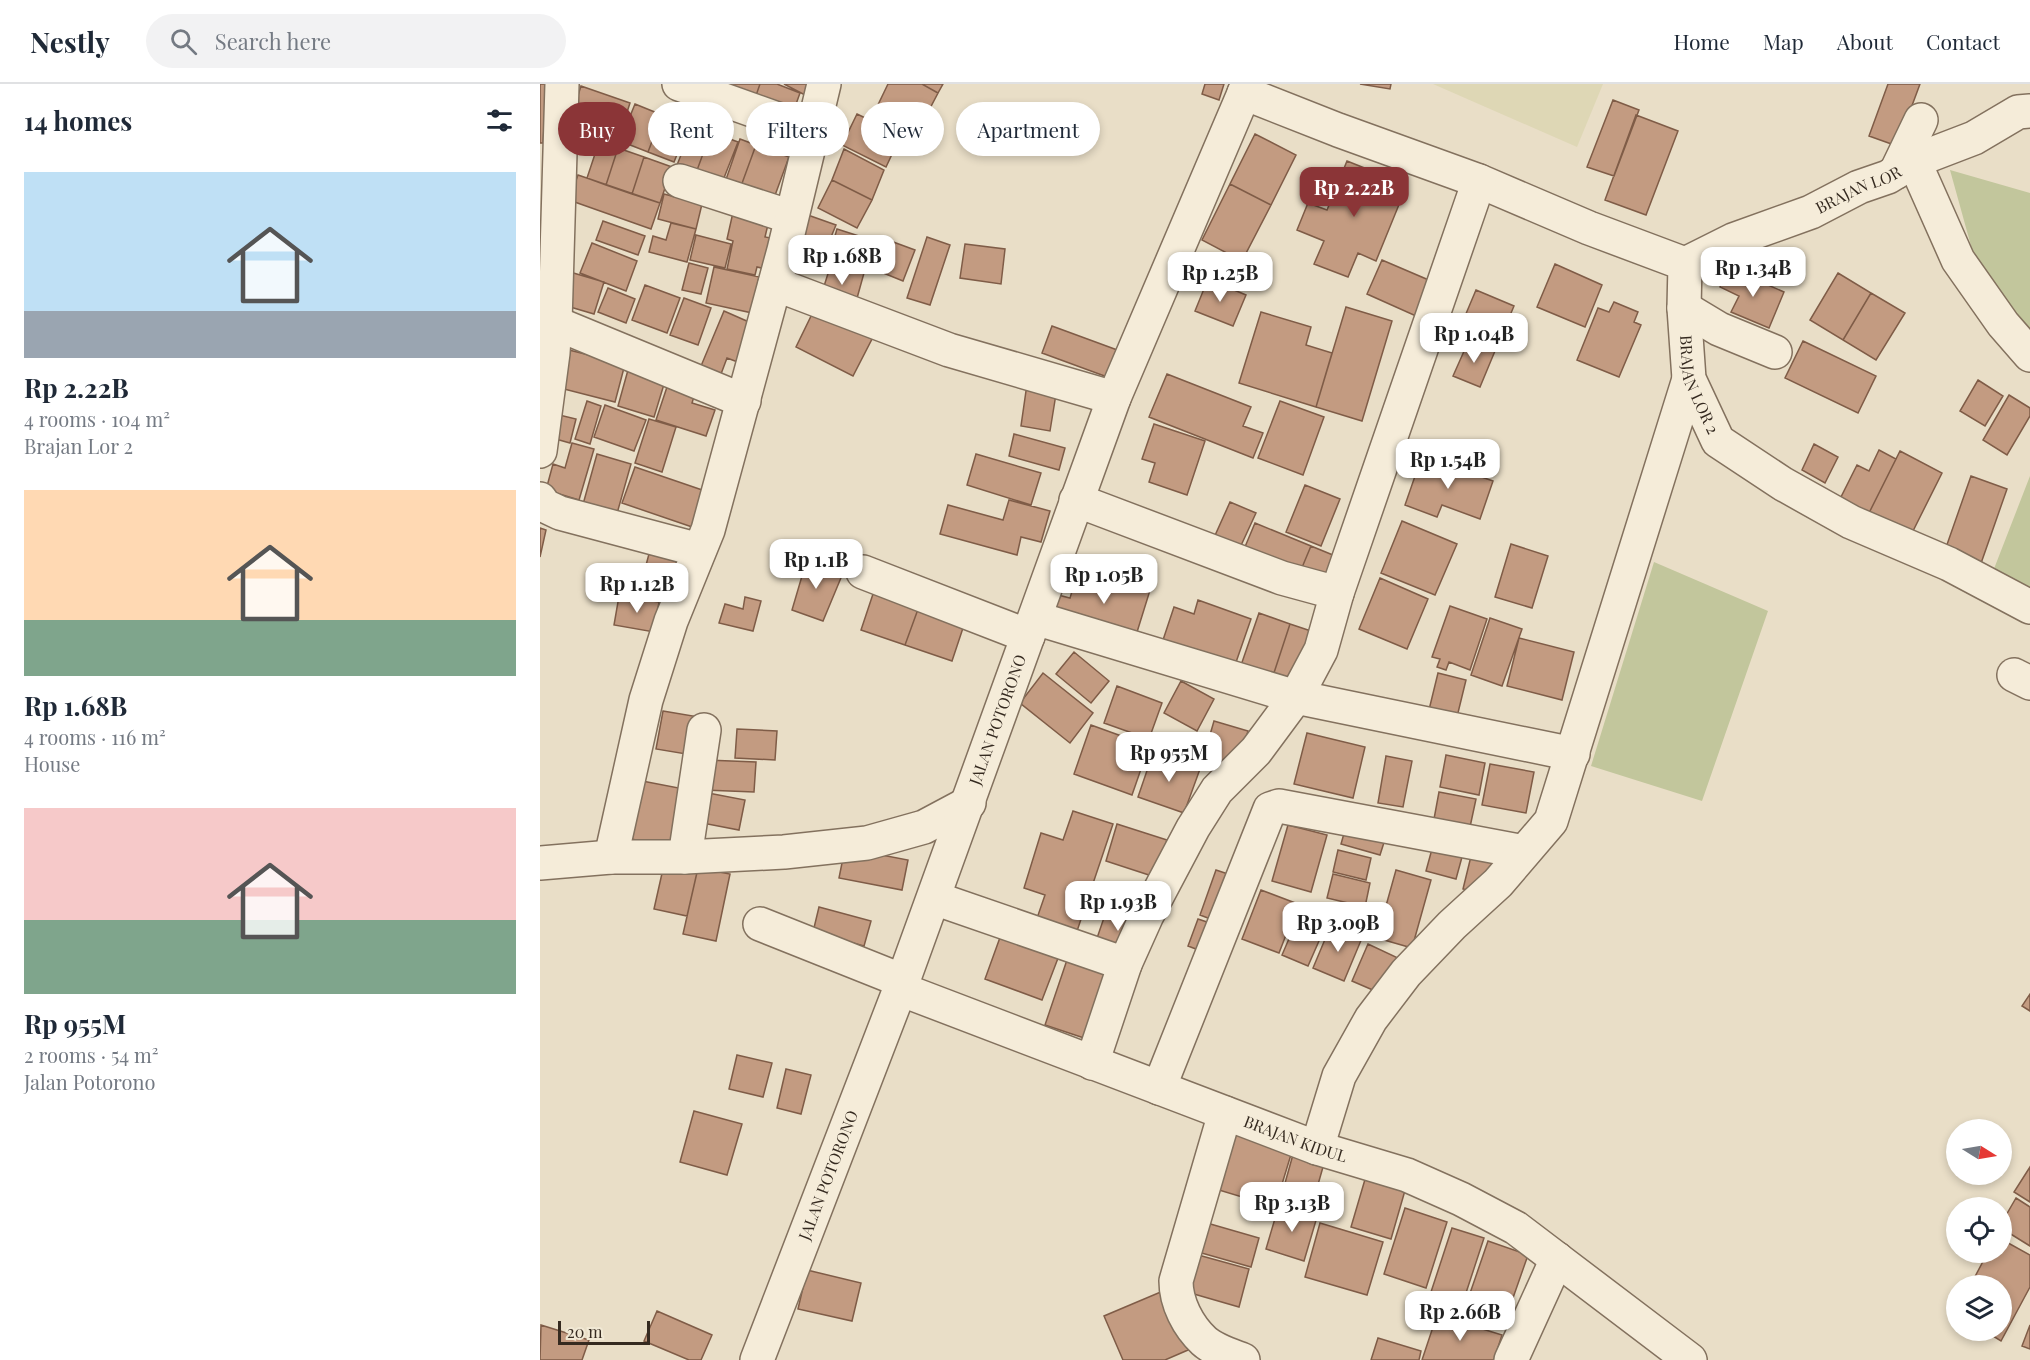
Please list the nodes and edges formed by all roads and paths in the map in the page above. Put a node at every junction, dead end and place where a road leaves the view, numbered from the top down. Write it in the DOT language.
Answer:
graph roads {
  1 [pos="562,84"];
  2 [pos="679,84"];
  3 [pos="824,84"];
  4 [pos="1246,88"];
  5 [pos="819,102"];
  6 [pos="746,108"];
  7 [pos="2030,111"];
  8 [pos="1921,120"];
  9 [pos="805,156"];
  10 [pos="1905,167"];
  11 [pos="680,181"];
  12 [pos="1479,181"];
  13 [pos="791,217"];
  14 [pos="1685,264"];
  15 [pos="775,284"];
  16 [pos="1683,308"];
  17 [pos="555,323"];
  18 [pos="1775,352"];
  19 [pos="2030,355"];
  20 [pos="1689,379"];
  21 [pos="1114,398"];
  22 [pos="744,401"];
  23 [pos="540,451"];
  24 [pos="540,499"];
  25 [pos="1076,501"];
  26 [pos="699,550"];
  27 [pos="863,572"];
  28 [pos="1336,593"];
  29 [pos="2030,607"];
  30 [pos="1031,627"];
  31 [pos="1296,697"];
  32 [pos="704,730"];
  33 [pos="1573,754"];
  34 [pos="969,803"];
  35 [pos="1524,852"];
  36 [pos="611,857"];
  37 [pos="685,857"];
  38 [pos="540,863"];
  39 [pos="934,898"];
  40 [pos="760,924"];
  41 [pos="1125,964"];
  42 [pos="902,985"];
  43 [pos="1092,1063"];
  44 [pos="1159,1088"];
  45 [pos="1225,1113"];
  46 [pos="1317,1148"];
  47 [pos="1557,1259"];
  48 [pos="757,1360"];
  49 [pos="1243,1360"];
  50 [pos="1511,1360"];
  51 [pos="1690,1360"];
  1 -- 17 [label="street"];
  2 -- 6 [label="street"];
  3 -- 5 [label="street"];
  4 -- 12 [label="street"];
  4 -- 21 [label="street, JALAN POTORONO"];
  7 -- 10 [label="street, BRAJAN LOR"];
  8 -- 10 [label="street"];
  9 -- 13 [label="street"];
  10 -- 14 [label="street, BRAJAN LOR"];
  10 -- 19 [label="street"];
  11 -- 13 [label="street"];
  12 -- 14 [label="street"];
  12 -- 28 [label="street"];
  13 -- 15 [label="street"];
  14 -- 16 [label="street, BRAJAN LOR 2"];
  15 -- 21 [label="street"];
  15 -- 22 [label="street"];
  16 -- 18 [label="street"];
  16 -- 20 [label="street, BRAJAN LOR 2"];
  17 -- 22 [label="street"];
  17 -- 23 [label="street"];
  20 -- 29 [label="street, BRAJAN LOR 2"];
  20 -- 33 [label="street"];
  21 -- 25 [label="street, JALAN POTORONO"];
  22 -- 26 [label="street"];
  24 -- 26 [label="street"];
  25 -- 28 [label="street"];
  25 -- 30 [label="street, JALAN POTORONO"];
  26 -- 36 [label="street"];
  27 -- 30 [label="street"];
  28 -- 31 [label="street"];
  30 -- 31 [label="street"];
  30 -- 34 [label="street, JALAN POTORONO"];
  31 -- 33 [label="street"];
  31 -- 41 [label="street"];
  32 -- 37 [label="street"];
  33 -- 35 [label="street"];
  34 -- 37 [label="street"];
  34 -- 39 [label="street, JALAN POTORONO"];
  35 -- 44 [label="street"];
  35 -- 46 [label="street"];
  36 -- 37 [label="street"];
  36 -- 38 [label="street"];
  39 -- 41 [label="street"];
  39 -- 42 [label="street, JALAN POTORONO"];
  40 -- 42 [label="street, BRAJAN KIDUL"];
  41 -- 43 [label="street"];
  42 -- 43 [label="street, BRAJAN KIDUL"];
  42 -- 48 [label="street, JALAN POTORONO"];
  43 -- 44 [label="street, BRAJAN KIDUL"];
  44 -- 45 [label="street, BRAJAN KIDUL"];
  45 -- 46 [label="street, BRAJAN KIDUL"];
  45 -- 49 [label="street"];
  46 -- 47 [label="street, BRAJAN KIDUL"];
  47 -- 50 [label="street"];
  47 -- 51 [label="street, BRAJAN KIDUL"];
}
